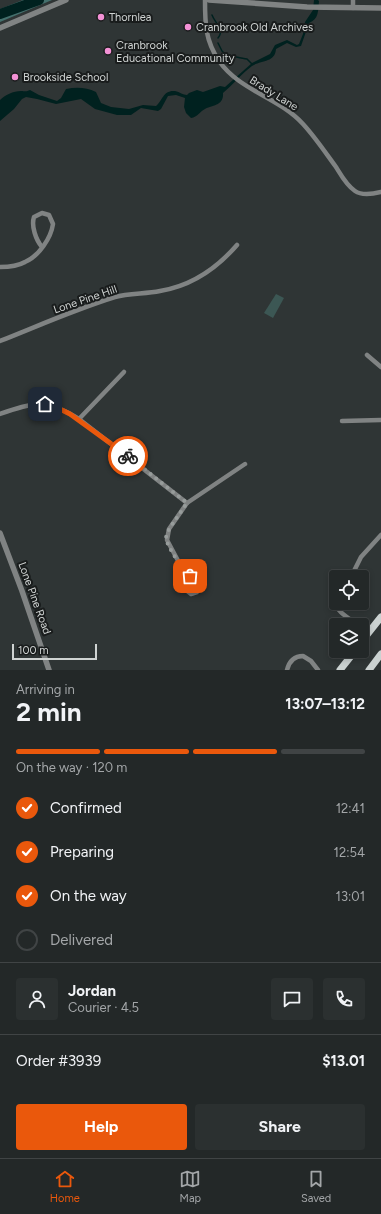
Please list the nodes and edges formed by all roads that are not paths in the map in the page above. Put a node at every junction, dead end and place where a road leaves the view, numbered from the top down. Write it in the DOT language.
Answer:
graph roads {
  1 [pos="66,0"];
  2 [pos="205,0"];
  3 [pos="209,0"];
  4 [pos="353,0"];
  5 [pos="353,8"];
  6 [pos="381,8"];
  7 [pos="0,28"];
  8 [pos="381,192"];
  9 [pos="237,244"];
  10 [pos="42,247"];
  11 [pos="0,267"];
  12 [pos="0,340"];
  13 [pos="367,355"];
  14 [pos="381,368"];
  15 [pos="124,372"];
  16 [pos="0,414"];
  17 [pos="79,419"];
  18 [pos="381,420"];
  19 [pos="342,421"];
  20 [pos="245,464"];
  21 [pos="187,503"];
  22 [pos="0,533"];
  23 [pos="381,535"];
  24 [pos="355,570"];
  25 [pos="184,572"];
  26 [pos="339,610"];
  27 [pos="381,617"];
  28 [pos="349,618"];
  29 [pos="369,633"];
  30 [pos="381,654"];
  31 [pos="349,658"];
  32 [pos="49,670"];
  33 [pos="287,670"];
  34 [pos="318,670"];
  35 [pos="340,670"];
  36 [pos="369,670"];
  1 -- 7 [label="street"];
  2 -- 8 [label="street, Brady Lane"];
  3 -- 5 [label="street"];
  4 -- 5 [label="street"];
  5 -- 6 [label="street"];
  9 -- 12 [label="street, Lone Pine Hill"];
  10 -- 10 [label="street"];
  10 -- 11 [label="street"];
  13 -- 14 [label="street"];
  15 -- 17 [label="street"];
  16 -- 17 [label="street"];
  17 -- 21 [label="street"];
  18 -- 19 [label="street"];
  20 -- 21 [label="street"];
  21 -- 25 [label="street"];
  22 -- 32 [label="street, Lone Pine Road"];
  23 -- 24 [label="street"];
  25 -- 25 [label="street"];
  26 -- 28 [label="street"];
  27 -- 29 [label="main road"];
  30 -- 36 [label="main road"];
  31 -- 35 [label="main road"];
  33 -- 34 [label="street"];
}
